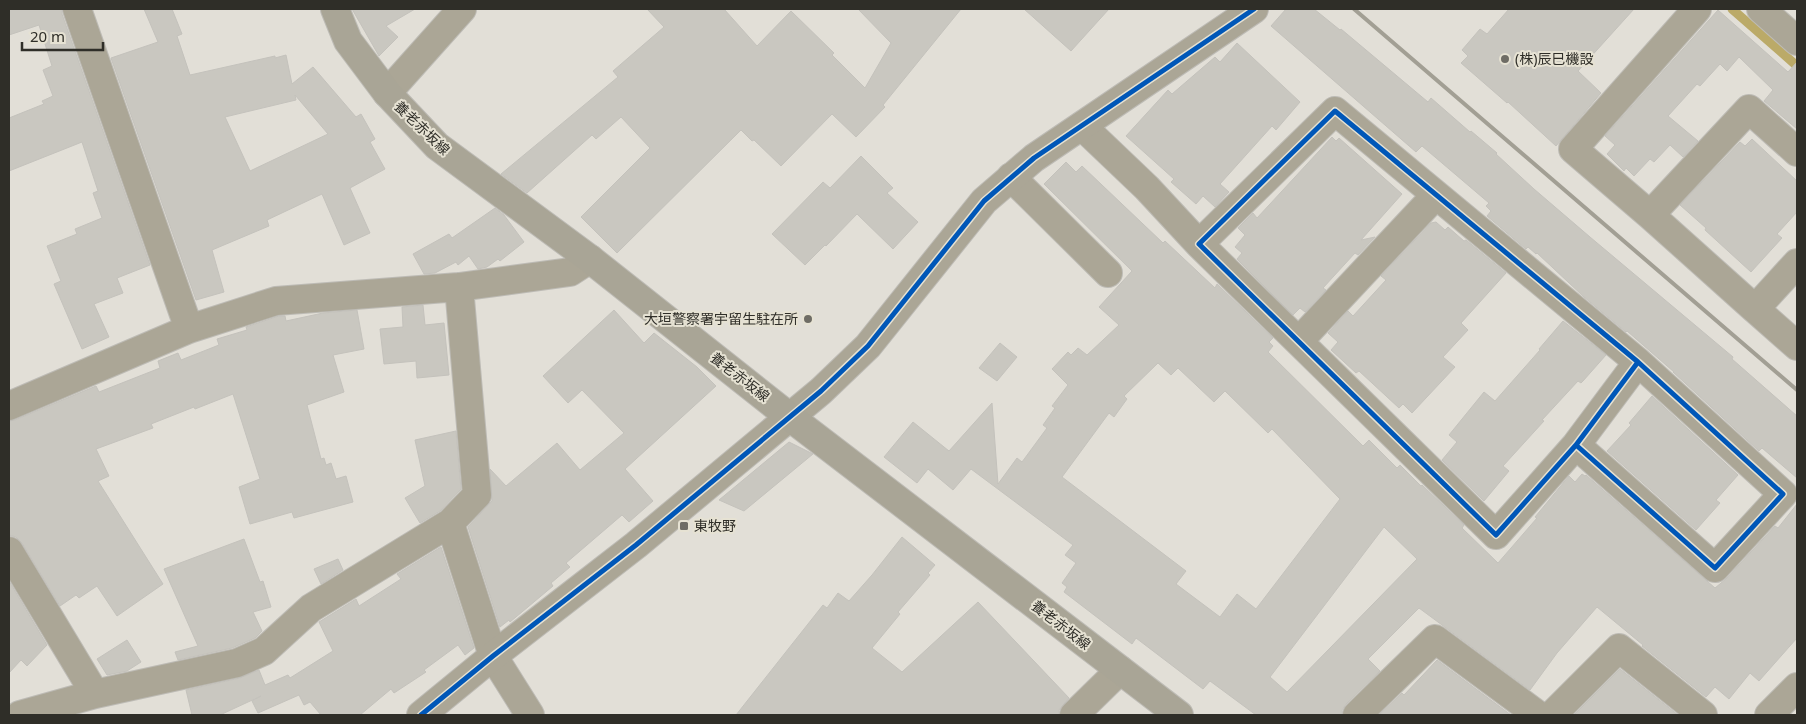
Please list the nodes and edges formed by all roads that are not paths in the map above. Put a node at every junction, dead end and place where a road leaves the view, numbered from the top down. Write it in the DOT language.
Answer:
graph roads {
  1 [pos="78,9"];
  2 [pos="336,9"];
  3 [pos="462,9"];
  4 [pos="1254,9"];
  5 [pos="1697,9"];
  6 [pos="1761,9"];
  7 [pos="1795,34"];
  8 [pos="387,93"];
  9 [pos="1082,126"];
  10 [pos="1797,152"];
  11 [pos="1012,178"];
  12 [pos="1436,194"];
  13 [pos="1650,216"];
  14 [pos="1199,244"];
  15 [pos="590,259"];
  16 [pos="1797,263"];
  17 [pos="1108,273"];
  18 [pos="459,286"];
  19 [pos="1755,310"];
  20 [pos="188,329"];
  21 [pos="1299,341"];
  22 [pos="1797,346"];
  23 [pos="1638,362"];
  24 [pos="9,406"];
  25 [pos="791,418"];
  26 [pos="1576,445"];
  27 [pos="1790,489"];
  28 [pos="450,523"];
  29 [pos="9,551"];
  30 [pos="493,656"];
  31 [pos="1120,670"];
  32 [pos="1797,687"];
  33 [pos="95,694"];
  34 [pos="9,711"];
  35 [pos="14,715"];
  36 [pos="20,715"];
  37 [pos="421,715"];
  38 [pos="530,715"];
  39 [pos="1074,715"];
  40 [pos="1179,715"];
  41 [pos="1357,715"];
  42 [pos="1538,715"];
  43 [pos="1552,715"];
  44 [pos="1703,715"];
  45 [pos="1768,715"];
  1 -- 20 [label="street"];
  2 -- 8 [label="main road, 養老赤坂線"];
  3 -- 8 [label="street"];
  4 -- 9 [label="street"];
  5 -- 13 [label="street"];
  6 -- 7 [label="street"];
  8 -- 15 [label="main road, 養老赤坂線"];
  9 -- 11 [label="street"];
  9 -- 14 [label="street"];
  10 -- 13 [label="street"];
  11 -- 17 [label="street"];
  11 -- 25 [label="street"];
  12 -- 14 [label="street"];
  12 -- 21 [label="street"];
  12 -- 23 [label="street"];
  13 -- 19 [label="street"];
  14 -- 21 [label="street"];
  15 -- 18 [label="street"];
  15 -- 25 [label="main road, 養老赤坂線"];
  16 -- 19 [label="street"];
  18 -- 20 [label="street"];
  18 -- 28 [label="street"];
  19 -- 22 [label="street"];
  20 -- 24 [label="street"];
  21 -- 26 [label="street"];
  23 -- 26 [label="street"];
  23 -- 27 [label="street"];
  25 -- 30 [label="street"];
  25 -- 31 [label="main road, 養老赤坂線"];
  26 -- 27 [label="street"];
  28 -- 30 [label="street"];
  28 -- 33 [label="street"];
  29 -- 33 [label="street"];
  30 -- 37 [label="street"];
  30 -- 38 [label="street"];
  31 -- 39 [label="street"];
  31 -- 40 [label="main road, 養老赤坂線"];
  32 -- 45 [label="street"];
  33 -- 36 [label="street"];
  34 -- 35 [label="street"];
  41 -- 42 [label="street"];
  43 -- 44 [label="street"];
}
